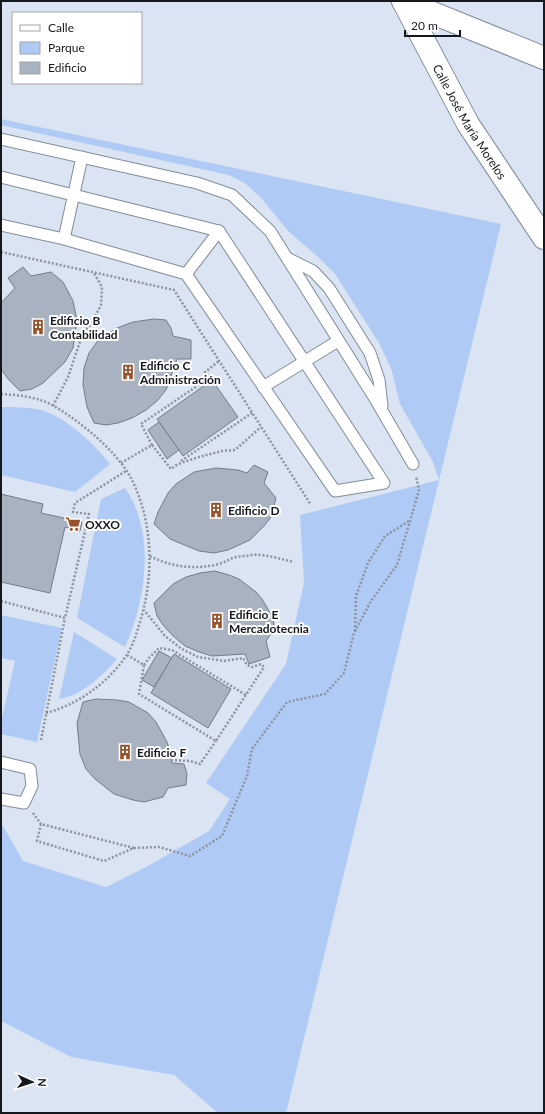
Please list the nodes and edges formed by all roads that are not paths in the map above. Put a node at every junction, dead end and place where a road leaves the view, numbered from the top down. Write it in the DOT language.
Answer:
graph roads {
  1 [pos="403,1"];
  2 [pos="544,58"];
  3 [pos="1,139"];
  4 [pos="82,157"];
  5 [pos="1,177"];
  6 [pos="74,194"];
  7 [pos="1,225"];
  8 [pos="219,231"];
  9 [pos="544,238"];
  10 [pos="64,240"];
  11 [pos="287,258"];
  12 [pos="186,274"];
  13 [pos="338,340"];
  14 [pos="304,361"];
  15 [pos="263,387"];
  16 [pos="383,411"];
  17 [pos="413,464"];
  18 [pos="1,762"];
  19 [pos="1,799"];
  1 -- 2 [label="street"];
  1 -- 9 [label="street, Calle José María Morelos"];
  3 -- 4 [label="lane"];
  4 -- 6 [label="lane"];
  4 -- 11 [label="lane"];
  5 -- 6 [label="lane"];
  6 -- 8 [label="lane"];
  6 -- 10 [label="lane"];
  7 -- 10 [label="lane"];
  8 -- 12 [label="lane"];
  8 -- 14 [label="lane"];
  10 -- 12 [label="lane"];
  11 -- 13 [label="lane"];
  11 -- 16 [label="lane"];
  12 -- 15 [label="lane"];
  13 -- 14 [label="lane"];
  13 -- 16 [label="lane"];
  14 -- 15 [label="lane"];
  14 -- 15 [label="lane"];
  16 -- 17 [label="lane"];
  18 -- 19 [label="lane"];
}
